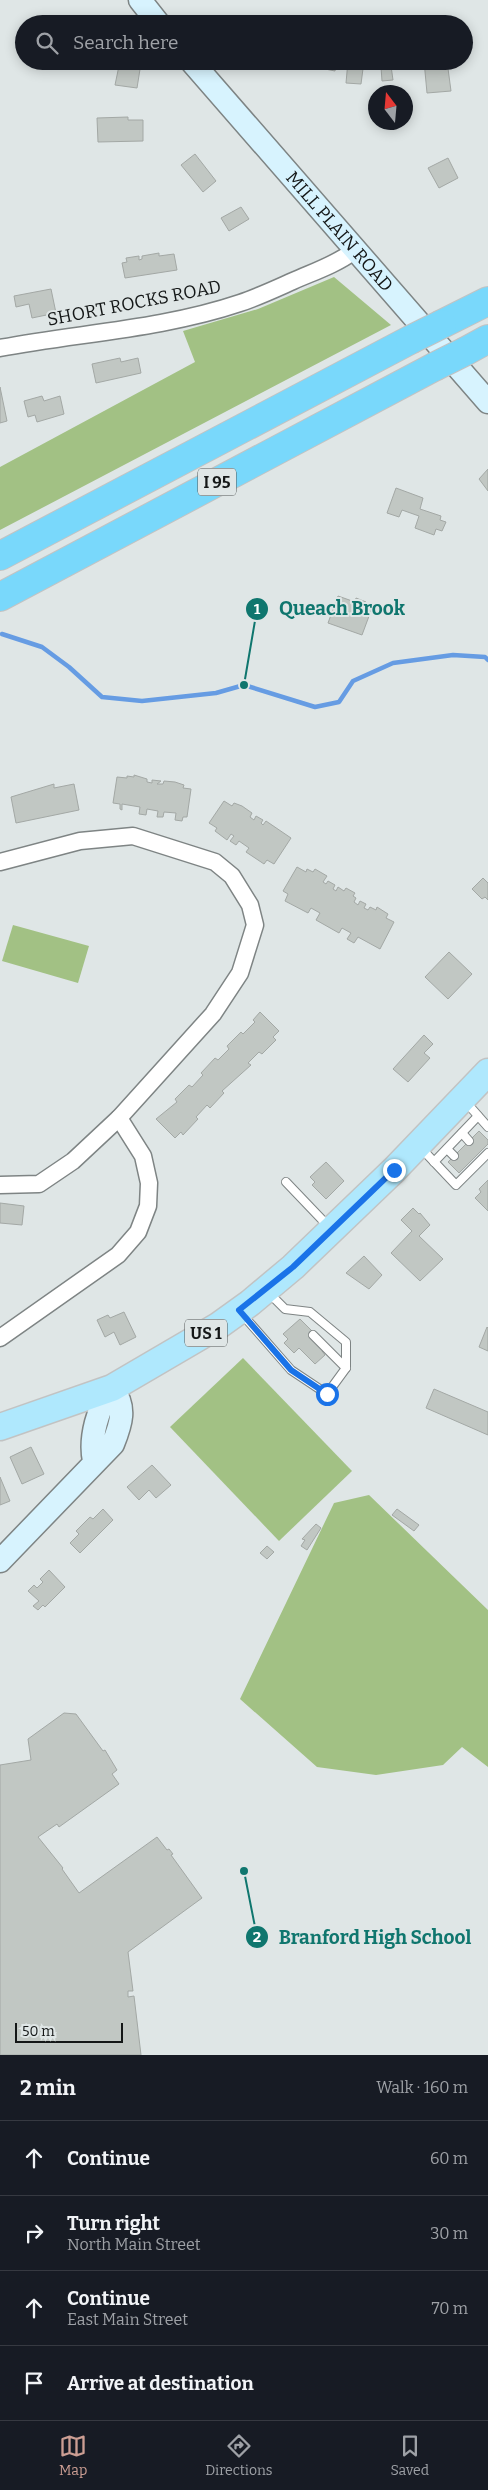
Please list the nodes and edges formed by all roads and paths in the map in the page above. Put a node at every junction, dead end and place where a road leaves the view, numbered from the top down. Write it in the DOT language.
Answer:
graph roads {
  1 [pos="140,0"];
  2 [pos="152,15"];
  3 [pos="199,70"];
  4 [pos="354,251"];
  5 [pos="488,301"];
  6 [pos="477,345"];
  7 [pos="0,348"];
  8 [pos="488,402"];
  9 [pos="0,556"];
  10 [pos="0,597"];
  11 [pos="0,862"];
  12 [pos="488,1072"];
  13 [pos="470,1108"];
  14 [pos="119,1118"];
  15 [pos="488,1127"];
  16 [pos="462,1133"];
  17 [pos="469,1141"];
  18 [pos="447,1149"];
  19 [pos="426,1154"];
  20 [pos="484,1154"];
  21 [pos="454,1156"];
  22 [pos="286,1182"];
  23 [pos="0,1185"];
  24 [pos="331,1229"];
  25 [pos="266,1290"];
  26 [pos="239,1310"];
  27 [pos="313,1335"];
  28 [pos="0,1338"];
  29 [pos="346,1368"];
  30 [pos="112,1388"];
  31 [pos="0,1427"];
  32 [pos="0,1560"];
  1 -- 2 [label="street"];
  3 -- 4 [label="street, MILL PLAIN ROAD"];
  4 -- 7 [label="street, SHORT ROCKS ROAD"];
  4 -- 8 [label="street, MILL PLAIN ROAD"];
  5 -- 9 [label="highway, I 95, bridge"];
  6 -- 10 [label="highway, I 95, bridge"];
  11 -- 14 [label="street"];
  12 -- 13 [label="main road, US 1"];
  13 -- 15 [label="lane"];
  13 -- 16 [label="lane"];
  13 -- 19 [label="main road, US 1"];
  14 -- 23 [label="street"];
  14 -- 28 [label="street"];
  16 -- 17 [label="lane"];
  16 -- 18 [label="lane"];
  18 -- 19 [label="lane"];
  18 -- 21 [label="lane"];
  19 -- 20 [label="lane"];
  19 -- 24 [label="main road, US 1"];
  22 -- 24 [label="lane"];
  24 -- 25 [label="main road, US 1"];
  25 -- 26 [label="main road, US 1"];
  25 -- 29 [label="lane"];
  26 -- 29 [label="lane"];
  26 -- 30 [label="main road, US 1"];
  27 -- 29 [label="lane"];
  30 -- 31 [label="main road, US 1"];
  30 -- 32 [label="street"];
}
